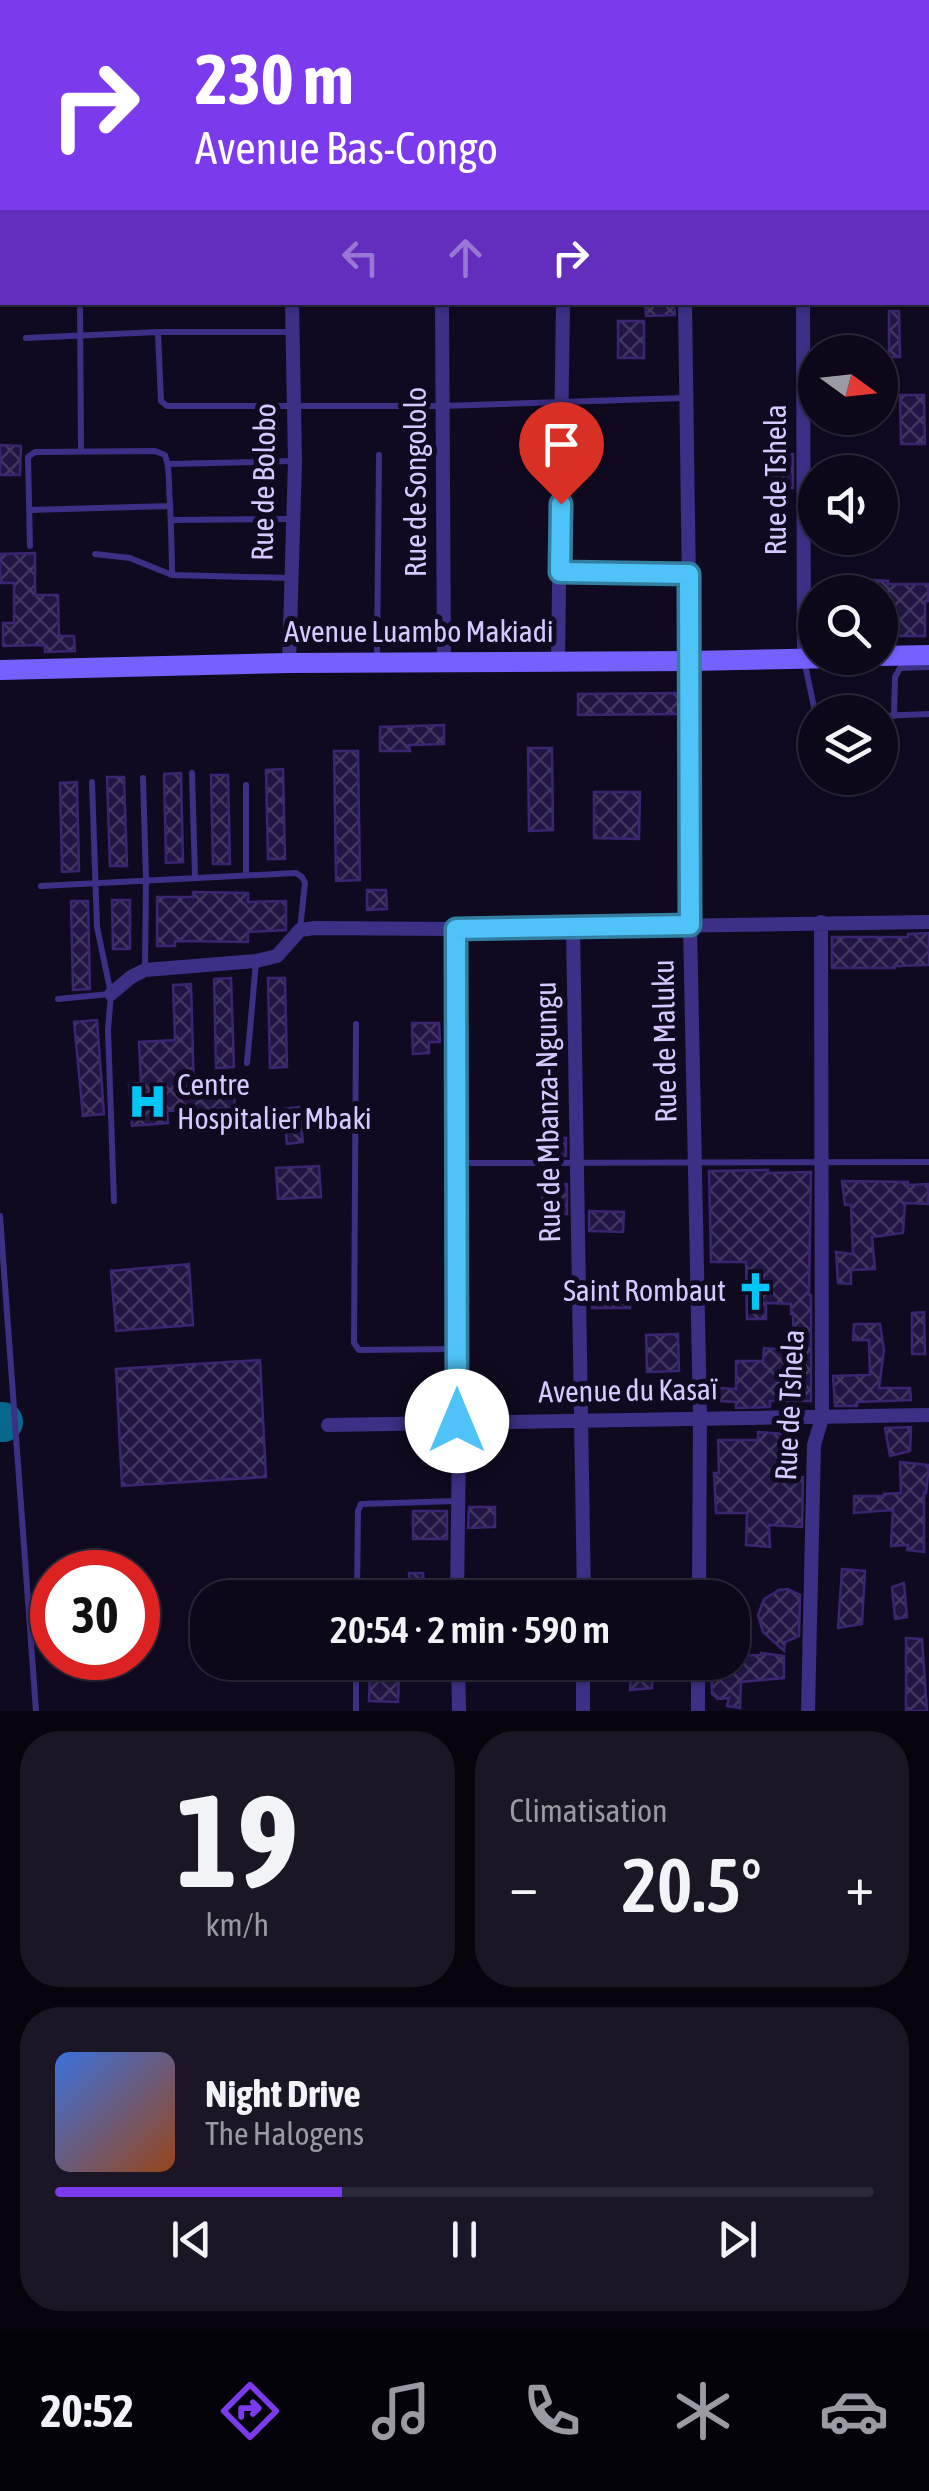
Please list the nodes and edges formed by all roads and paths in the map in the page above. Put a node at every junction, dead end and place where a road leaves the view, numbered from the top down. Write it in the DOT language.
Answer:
graph roads {
  1 [pos="80,305"];
  2 [pos="292,305"];
  3 [pos="442,305"];
  4 [pos="563,305"];
  5 [pos="685,305"];
  6 [pos="804,305"];
  7 [pos="158,332"];
  8 [pos="292,332"];
  9 [pos="80,336"];
  10 [pos="26,338"];
  11 [pos="686,398"];
  12 [pos="562,403"];
  13 [pos="294,406"];
  14 [pos="443,406"];
  15 [pos="81,452"];
  16 [pos="380,454"];
  17 [pos="295,461"];
  18 [pos="168,464"];
  19 [pos="170,506"];
  20 [pos="29,510"];
  21 [pos="293,518"];
  22 [pos="172,520"];
  23 [pos="30,546"];
  24 [pos="95,554"];
  25 [pos="560,572"];
  26 [pos="689,574"];
  27 [pos="172,575"];
  28 [pos="804,575"];
  29 [pos="290,578"];
  30 [pos="929,655"];
  31 [pos="898,656"];
  32 [pos="798,658"];
  33 [pos="558,661"];
  34 [pos="690,661"];
  35 [pos="376,662"];
  36 [pos="444,662"];
  37 [pos="289,663"];
  38 [pos="929,667"];
  39 [pos="0,670"];
  40 [pos="895,695"];
  41 [pos="929,714"];
  42 [pos="898,716"];
  43 [pos="192,774"];
  44 [pos="142,778"];
  45 [pos="92,782"];
  46 [pos="246,784"];
  47 [pos="246,876"];
  48 [pos="195,877"];
  49 [pos="146,879"];
  50 [pos="97,882"];
  51 [pos="41,886"];
  52 [pos="821,922"];
  53 [pos="929,922"];
  54 [pos="690,925"];
  55 [pos="573,926"];
  56 [pos="456,929"];
  57 [pos="300,930"];
  58 [pos="256,961"];
  59 [pos="145,970"];
  60 [pos="111,994"];
  61 [pos="58,999"];
  62 [pos="356,1024"];
  63 [pos="247,1064"];
  64 [pos="456,1162"];
  65 [pos="695,1162"];
  66 [pos="822,1162"];
  67 [pos="929,1162"];
  68 [pos="576,1163"];
  69 [pos="114,1200"];
  70 [pos="0,1216"];
  71 [pos="456,1349"];
  72 [pos="929,1414"];
  73 [pos="700,1417"];
  74 [pos="822,1418"];
  75 [pos="580,1420"];
  76 [pos="457,1421"];
  77 [pos="328,1425"];
  78 [pos="458,1501"];
  79 [pos="357,1580"];
  80 [pos="457,1580"];
  81 [pos="584,1580"];
  82 [pos="699,1580"];
  83 [pos="356,1680"];
  84 [pos="458,1680"];
  85 [pos="584,1680"];
  86 [pos="698,1680"];
  87 [pos="36,1711"];
  88 [pos="356,1711"];
  89 [pos="459,1711"];
  90 [pos="583,1711"];
  91 [pos="698,1711"];
  92 [pos="808,1711"];
  1 -- 9 [label="lane"];
  2 -- 8 [label="street, Rue de Bolobo"];
  3 -- 14 [label="street, Rue de Songololo"];
  4 -- 12 [label="street"];
  5 -- 11 [label="street, Rue de Maluku"];
  6 -- 28 [label="street, Rue de Tshela"];
  7 -- 8 [label="lane"];
  7 -- 9 [label="lane"];
  7 -- 13 [label="lane"];
  8 -- 13 [label="street, Rue de Bolobo"];
  9 -- 10 [label="lane"];
  9 -- 15 [label="lane"];
  11 -- 12 [label="lane"];
  11 -- 26 [label="street, Rue de Maluku"];
  12 -- 14 [label="lane"];
  12 -- 25 [label="street"];
  13 -- 14 [label="lane"];
  13 -- 17 [label="street, Rue de Bolobo"];
  14 -- 36 [label="street, Rue de Songololo"];
  15 -- 18 [label="lane"];
  15 -- 20 [label="lane"];
  16 -- 35 [label="lane"];
  17 -- 18 [label="lane"];
  17 -- 21 [label="street, Rue de Bolobo"];
  18 -- 19 [label="lane"];
  19 -- 20 [label="lane"];
  19 -- 22 [label="lane"];
  20 -- 23 [label="lane"];
  21 -- 22 [label="lane"];
  21 -- 29 [label="street, Rue de Bolobo"];
  22 -- 27 [label="lane"];
  24 -- 27 [label="lane"];
  25 -- 26 [label="lane"];
  25 -- 33 [label="street"];
  26 -- 34 [label="street, Rue de Maluku"];
  27 -- 29 [label="lane"];
  29 -- 37 [label="street, Rue de Bolobo"];
  30 -- 31 [label="main road"];
  32 -- 34 [label="main road, Avenue Luambo Makiadi"];
  33 -- 34 [label="main road, Avenue Luambo Makiadi"];
  33 -- 36 [label="main road, Avenue Luambo Makiadi"];
  34 -- 54 [label="street, Rue de Maluku"];
  35 -- 36 [label="main road, Avenue Luambo Makiadi"];
  35 -- 37 [label="main road, Avenue Luambo Makiadi"];
  37 -- 39 [label="main road, Avenue Luambo Makiadi"];
  38 -- 40 [label="lane"];
  41 -- 42 [label="lane"];
  43 -- 48 [label="lane"];
  44 -- 49 [label="lane"];
  45 -- 50 [label="lane"];
  46 -- 47 [label="lane"];
  47 -- 48 [label="lane"];
  47 -- 57 [label="lane"];
  48 -- 49 [label="lane"];
  49 -- 50 [label="lane"];
  49 -- 59 [label="lane"];
  50 -- 51 [label="lane"];
  50 -- 60 [label="lane"];
  52 -- 53 [label="street"];
  52 -- 54 [label="street"];
  52 -- 66 [label="street, Rue de Tshela"];
  54 -- 55 [label="street"];
  54 -- 65 [label="street, Rue de Maluku"];
  55 -- 56 [label="street"];
  55 -- 68 [label="street, Rue de Mbanza-Ngungu"];
  56 -- 57 [label="street"];
  56 -- 64 [label="street"];
  57 -- 58 [label="street"];
  58 -- 59 [label="street"];
  58 -- 63 [label="lane"];
  59 -- 60 [label="street"];
  60 -- 61 [label="lane"];
  60 -- 69 [label="lane"];
  62 -- 71 [label="lane"];
  64 -- 68 [label="lane"];
  64 -- 71 [label="street"];
  65 -- 66 [label="lane"];
  65 -- 68 [label="lane"];
  65 -- 73 [label="street, Rue de Maluku"];
  66 -- 67 [label="lane"];
  66 -- 74 [label="street, Rue de Tshela"];
  68 -- 75 [label="street, Rue de Mbanza-Ngungu"];
  70 -- 87 [label="lane"];
  71 -- 76 [label="street"];
  72 -- 74 [label="street, Avenue du Kasaï"];
  73 -- 74 [label="street, Avenue du Kasaï"];
  73 -- 75 [label="street, Avenue du Kasaï"];
  73 -- 82 [label="street, Rue de Maluku"];
  74 -- 92 [label="street, Rue de Tshela"];
  75 -- 76 [label="street, Avenue du Kasaï"];
  75 -- 81 [label="street, Rue de Mbanza-Ngungu"];
  76 -- 77 [label="street, Avenue du Kasaï"];
  76 -- 78 [label="street"];
  78 -- 79 [label="lane"];
  78 -- 80 [label="street"];
  83 -- 88 [label="lane"];
  84 -- 89 [label="street"];
  85 -- 90 [label="street"];
  86 -- 91 [label="street"];
}
